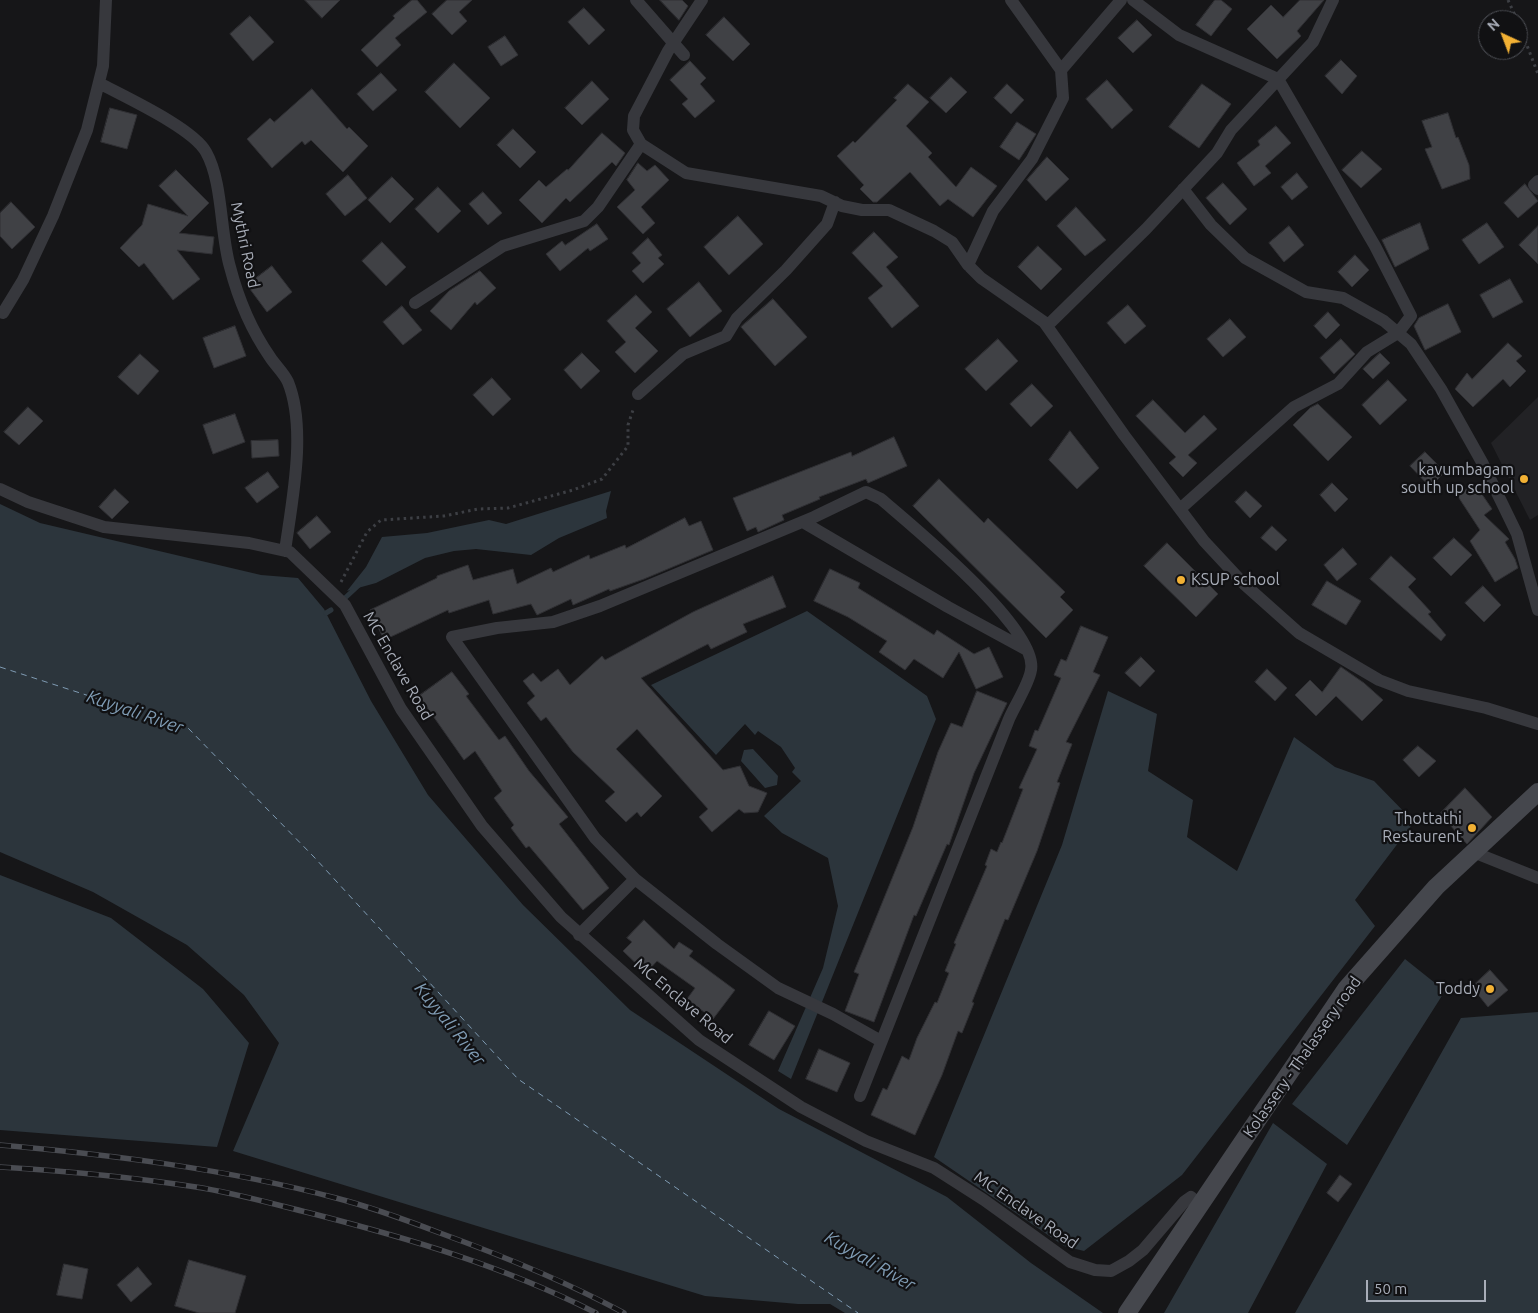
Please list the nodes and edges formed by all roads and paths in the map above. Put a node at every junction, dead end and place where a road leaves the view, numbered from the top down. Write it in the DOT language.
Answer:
graph roads {
  1 [pos="106,0"];
  2 [pos="636,0"];
  3 [pos="702,0"];
  4 [pos="1011,0"];
  5 [pos="1121,0"];
  6 [pos="1133,0"];
  7 [pos="1333,0"];
  8 [pos="674,42"];
  9 [pos="1528,48"];
  10 [pos="684,55"];
  11 [pos="1061,70"];
  12 [pos="1538,74"];
  13 [pos="1278,80"];
  14 [pos="99,83"];
  15 [pos="641,144"];
  16 [pos="1538,181"];
  17 [pos="1183,189"];
  18 [pos="1538,189"];
  19 [pos="835,202"];
  20 [pos="968,265"];
  21 [pos="415,303"];
  22 [pos="3,313"];
  23 [pos="1047,326"];
  24 [pos="1398,333"];
  25 [pos="638,394"];
  26 [pos="0,489"];
  27 [pos="1180,509"];
  28 [pos="803,522"];
  29 [pos="287,551"];
  30 [pos="334,594"];
  31 [pos="1538,610"];
  32 [pos="1028,650"];
  33 [pos="1538,724"];
  34 [pos="1538,792"];
  35 [pos="1473,852"];
  36 [pos="1538,878"];
  37 [pos="635,879"];
  38 [pos="579,935"];
  39 [pos="881,1041"];
  40 [pos="860,1096"];
  41 [pos="1200,1206"];
  42 [pos="1127,1313"];
  1 -- 14 [label="street"];
  2 -- 8 [label="street"];
  3 -- 8 [label="street"];
  4 -- 11 [label="street"];
  5 -- 11 [label="street"];
  6 -- 13 [label="street"];
  7 -- 13 [label="street"];
  8 -- 10 [label="street"];
  8 -- 15 [label="street"];
  9 -- 12 [label="path"];
  11 -- 20 [label="street"];
  13 -- 17 [label="street"];
  13 -- 24 [label="street"];
  14 -- 22 [label="street"];
  14 -- 29 [label="street, Mythri Road"];
  15 -- 19 [label="street"];
  15 -- 21 [label="street"];
  16 -- 18 [label="street"];
  17 -- 23 [label="street"];
  17 -- 24 [label="street"];
  19 -- 20 [label="street"];
  19 -- 25 [label="street"];
  20 -- 23 [label="street"];
  23 -- 27 [label="street"];
  24 -- 27 [label="street"];
  24 -- 31 [label="street"];
  25 -- 30 [label="path"];
  26 -- 29 [label="street"];
  27 -- 33 [label="street"];
  28 -- 32 [label="street"];
  28 -- 32 [label="street"];
  28 -- 37 [label="street"];
  29 -- 30 [label="street, MC Enclave Road"];
  30 -- 38 [label="street, MC Enclave Road"];
  32 -- 39 [label="street"];
  34 -- 35 [label="main road, Kolassery - Thalassery road"];
  35 -- 36 [label="street"];
  35 -- 41 [label="main road, Kolassery - Thalassery road"];
  37 -- 38 [label="street"];
  37 -- 39 [label="street"];
  38 -- 41 [label="street, MC Enclave Road"];
  39 -- 40 [label="street"];
  41 -- 42 [label="main road, Kolassery - Thalassery road"];
}
